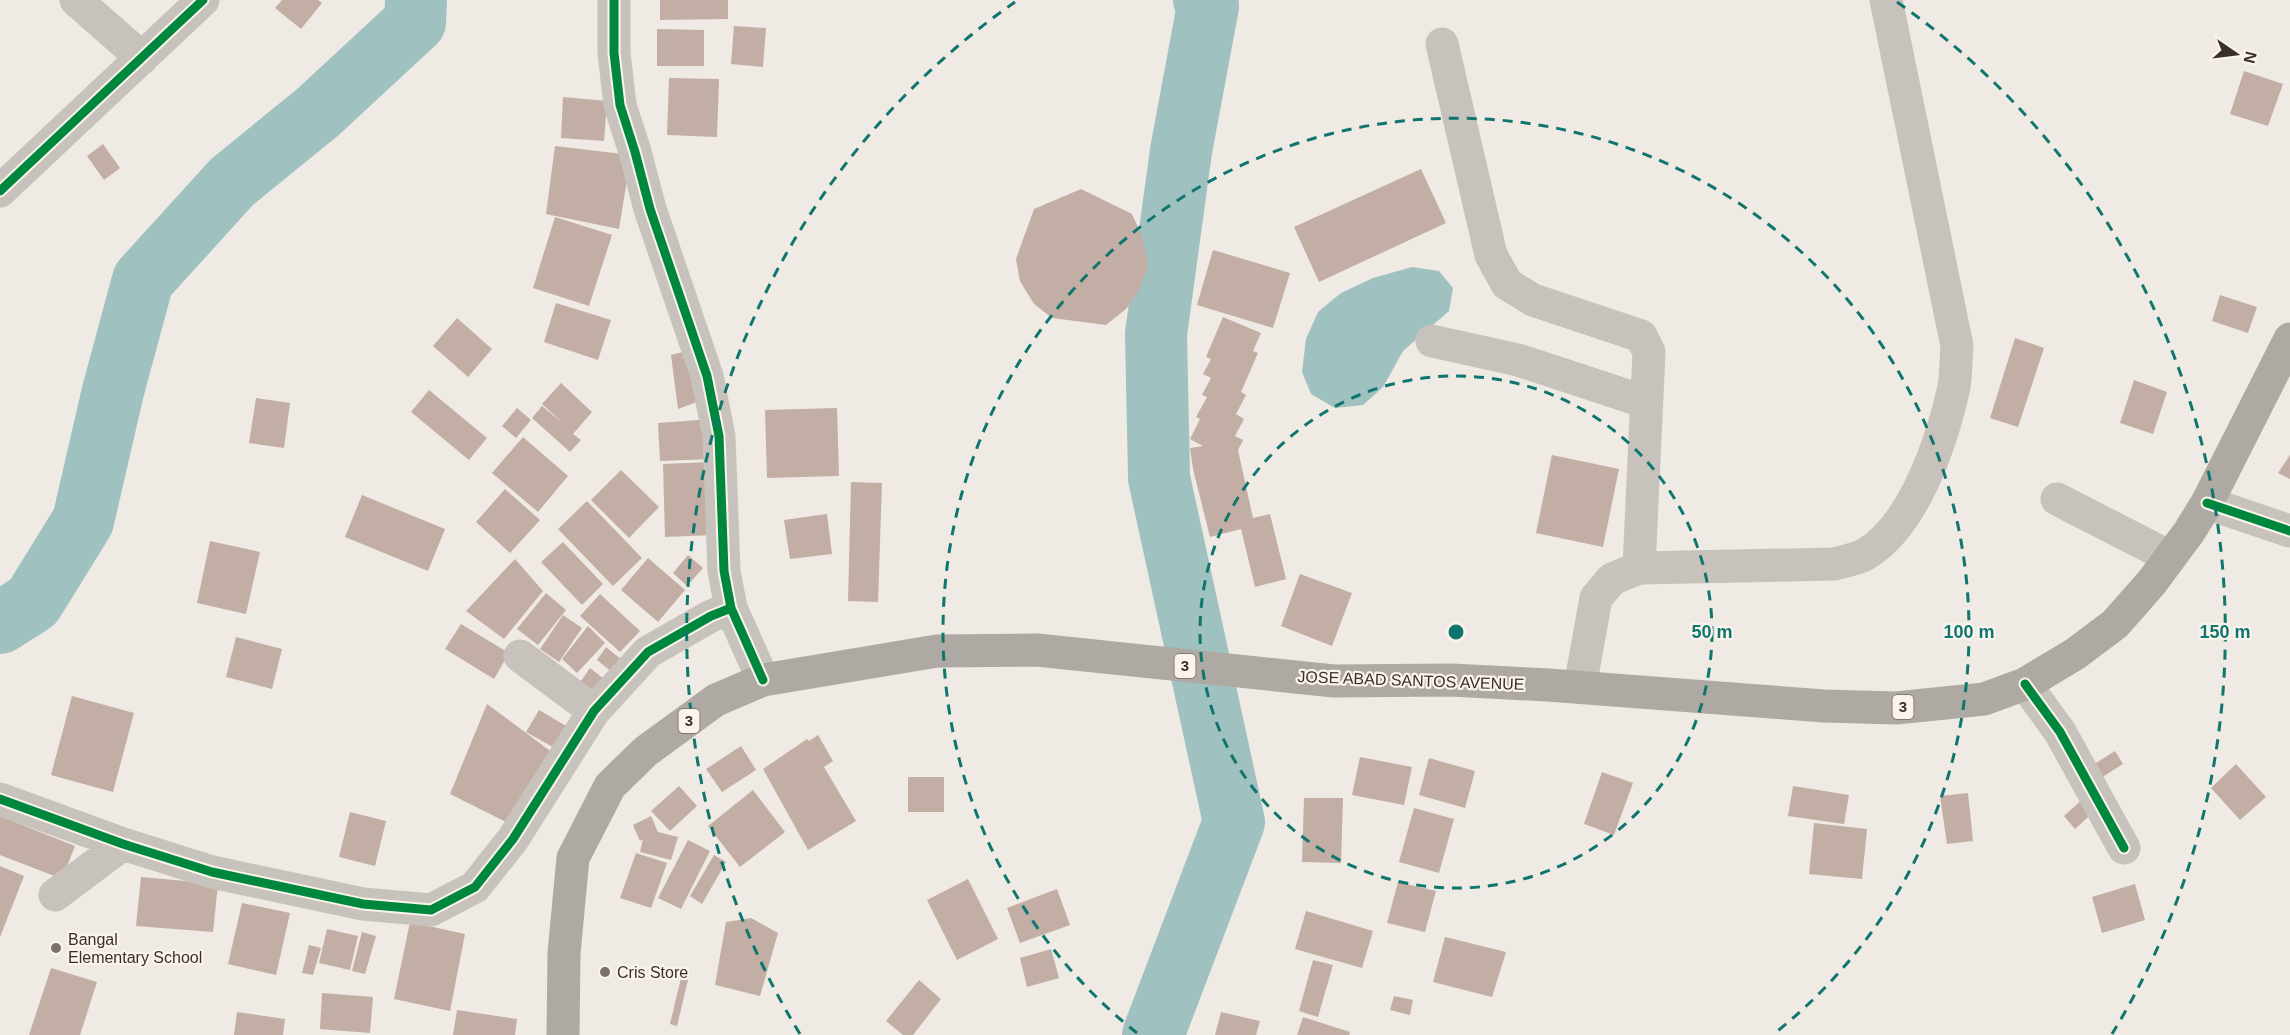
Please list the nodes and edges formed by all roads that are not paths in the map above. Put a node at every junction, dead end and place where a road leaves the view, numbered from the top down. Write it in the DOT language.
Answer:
graph roads {
  1 [pos="76,0"];
  2 [pos="203,0"];
  3 [pos="614,0"];
  4 [pos="1886,0"];
  5 [pos="1442,44"];
  6 [pos="142,58"];
  7 [pos="0,191"];
  8 [pos="1432,341"];
  9 [pos="2286,358"];
  10 [pos="1646,402"];
  11 [pos="2057,499"];
  12 [pos="2207,503"];
  13 [pos="2290,531"];
  14 [pos="2170,557"];
  15 [pos="1639,568"];
  16 [pos="731,608"];
  17 [pos="520,656"];
  18 [pos="763,680"];
  19 [pos="2025,684"];
  20 [pos="1580,687"];
  21 [pos="594,711"];
  22 [pos="0,799"];
  23 [pos="123,844"];
  24 [pos="2124,848"];
  25 [pos="55,895"];
  26 [pos="563,1035"];
  1 -- 6 [label="street"];
  2 -- 6 [label="street"];
  3 -- 16 [label="street"];
  4 -- 15 [label="street"];
  5 -- 10 [label="street"];
  6 -- 7 [label="street"];
  8 -- 10 [label="street"];
  9 -- 12 [label="highway, JOSE ABAD SANTOS AVENUE / 3"];
  10 -- 15 [label="street"];
  11 -- 14 [label="street"];
  12 -- 13 [label="street"];
  12 -- 14 [label="highway, JOSE ABAD SANTOS AVENUE / 3"];
  14 -- 19 [label="highway, JOSE ABAD SANTOS AVENUE / 3"];
  15 -- 20 [label="street"];
  16 -- 18 [label="street"];
  16 -- 21 [label="street"];
  17 -- 21 [label="street"];
  18 -- 20 [label="highway, JOSE ABAD SANTOS AVENUE / 3"];
  18 -- 26 [label="highway, JOSE ABAD SANTOS AVENUE / 3"];
  19 -- 20 [label="highway, JOSE ABAD SANTOS AVENUE / 3"];
  19 -- 24 [label="street"];
  21 -- 23 [label="street"];
  22 -- 23 [label="street"];
  23 -- 25 [label="street"];
}
